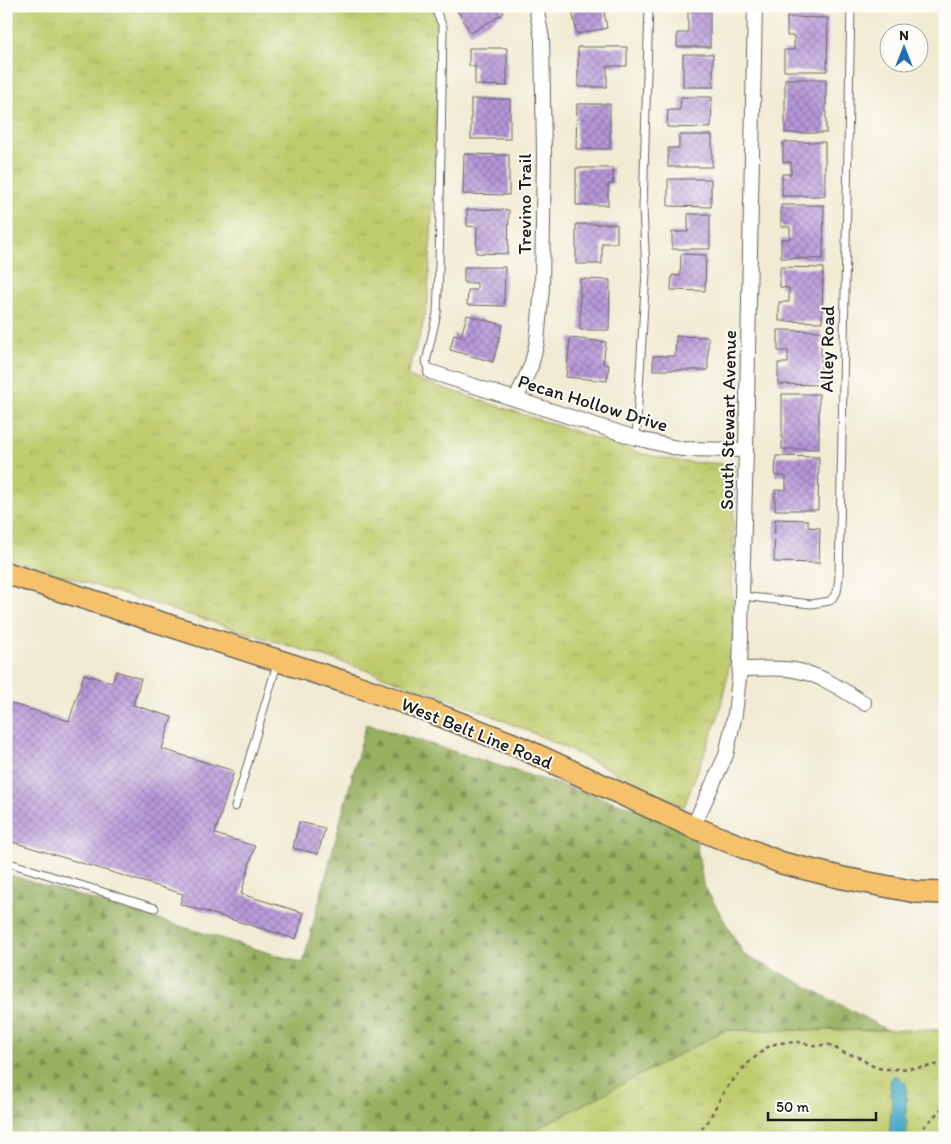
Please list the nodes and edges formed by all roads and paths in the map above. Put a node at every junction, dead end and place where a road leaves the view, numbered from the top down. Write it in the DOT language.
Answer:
graph roads {
  1 [pos="434,6"];
  2 [pos="536,6"];
  3 [pos="649,6"];
  4 [pos="755,6"];
  5 [pos="851,6"];
  6 [pos="431,372"];
  7 [pos="516,399"];
  8 [pos="636,438"];
  9 [pos="746,450"];
  10 [pos="6,573"];
  11 [pos="742,596"];
  12 [pos="278,661"];
  13 [pos="740,669"];
  14 [pos="864,703"];
  15 [pos="235,807"];
  16 [pos="693,826"];
  17 [pos="6,862"];
  18 [pos="945,893"];
  19 [pos="155,908"];
  20 [pos="945,1063"];
  21 [pos="945,1105"];
  22 [pos="689,1138"];
  23 [pos="911,1138"];
  1 -- 6 [label="lane"];
  2 -- 7 [label="street, Trevino Trail"];
  3 -- 8 [label="lane"];
  4 -- 9 [label="street, South Stewart Avenue"];
  5 -- 11 [label="lane, Alley Road"];
  6 -- 7 [label="street, Pecan Hollow Drive"];
  7 -- 8 [label="street, Pecan Hollow Drive"];
  8 -- 9 [label="street, Pecan Hollow Drive"];
  9 -- 11 [label="street, South Stewart Avenue"];
  10 -- 12 [label="main road, West Belt Line Road"];
  11 -- 13 [label="street, South Stewart Avenue"];
  12 -- 15 [label="lane"];
  12 -- 16 [label="main road, West Belt Line Road"];
  13 -- 14 [label="street"];
  13 -- 16 [label="street, South Stewart Avenue"];
  16 -- 18 [label="main road, West Belt Line Road"];
  17 -- 19 [label="lane"];
  20 -- 22 [label="path"];
  21 -- 23 [label="path"];
}
